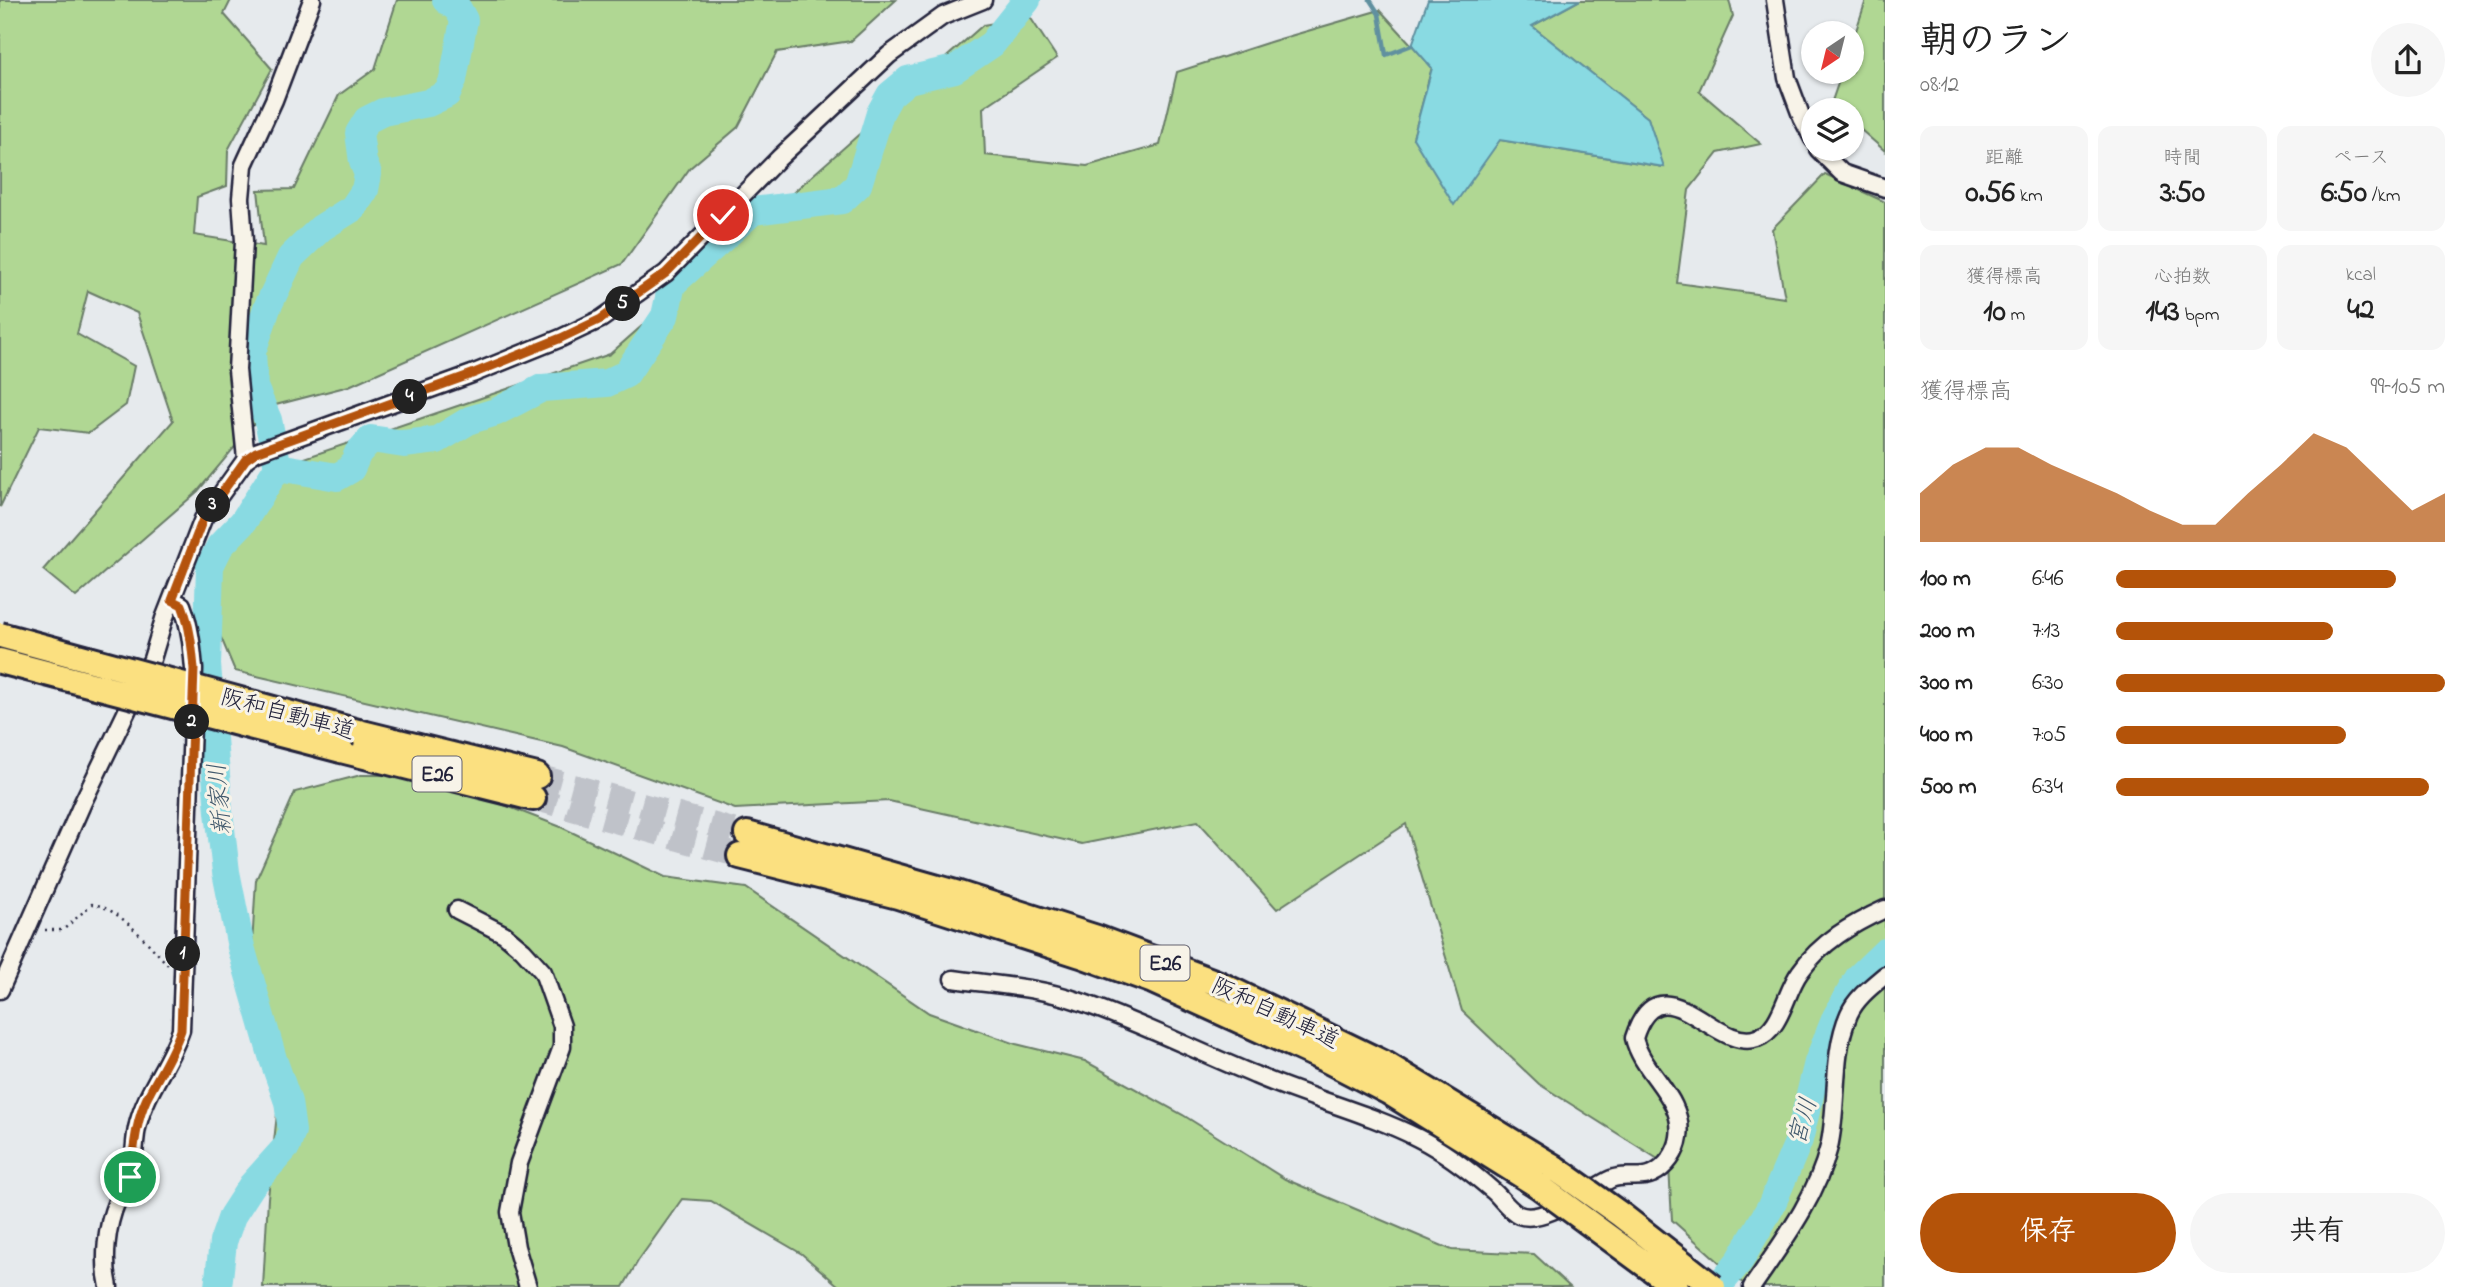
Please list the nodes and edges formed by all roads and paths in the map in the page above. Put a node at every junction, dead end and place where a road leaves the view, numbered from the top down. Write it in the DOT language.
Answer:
graph roads {
  1 [pos="312,0"];
  2 [pos="957,0"];
  3 [pos="982,0"];
  4 [pos="1774,0"];
  5 [pos="943,16"];
  6 [pos="1801,115"];
  7 [pos="1830,161"];
  8 [pos="1885,188"];
  9 [pos="251,455"];
  10 [pos="172,600"];
  11 [pos="0,635"];
  12 [pos="0,661"];
  13 [pos="743,846"];
  14 [pos="1885,909"];
  15 [pos="457,910"];
  16 [pos="29,925"];
  17 [pos="1885,975"];
  18 [pos="953,979"];
  19 [pos="182,980"];
  20 [pos="0,990"];
  21 [pos="1544,1175"];
  22 [pos="109,1287"];
  23 [pos="528,1287"];
  24 [pos="1676,1287"];
  25 [pos="1713,1287"];
  26 [pos="1752,1287"];
  1 -- 9 [label="street"];
  2 -- 5 [label="street"];
  3 -- 5 [label="street"];
  4 -- 6 [label="street"];
  5 -- 9 [label="street"];
  7 -- 8 [label="street"];
  9 -- 10 [label="street"];
  10 -- 16 [label="street"];
  10 -- 19 [label="street"];
  11 -- 12 [label="highway, 阪和自動車道 / E26, bridge"];
  13 -- 21 [label="highway, 阪和自動車道 / E26"];
  14 -- 18 [label="street"];
  15 -- 23 [label="street"];
  16 -- 19 [label="path"];
  16 -- 20 [label="street"];
  17 -- 26 [label="street"];
  19 -- 22 [label="street"];
  21 -- 24 [label="highway, 阪和自動車道 / E26, bridge"];
  21 -- 25 [label="highway, 阪和自動車道 / E26, bridge"];
}
